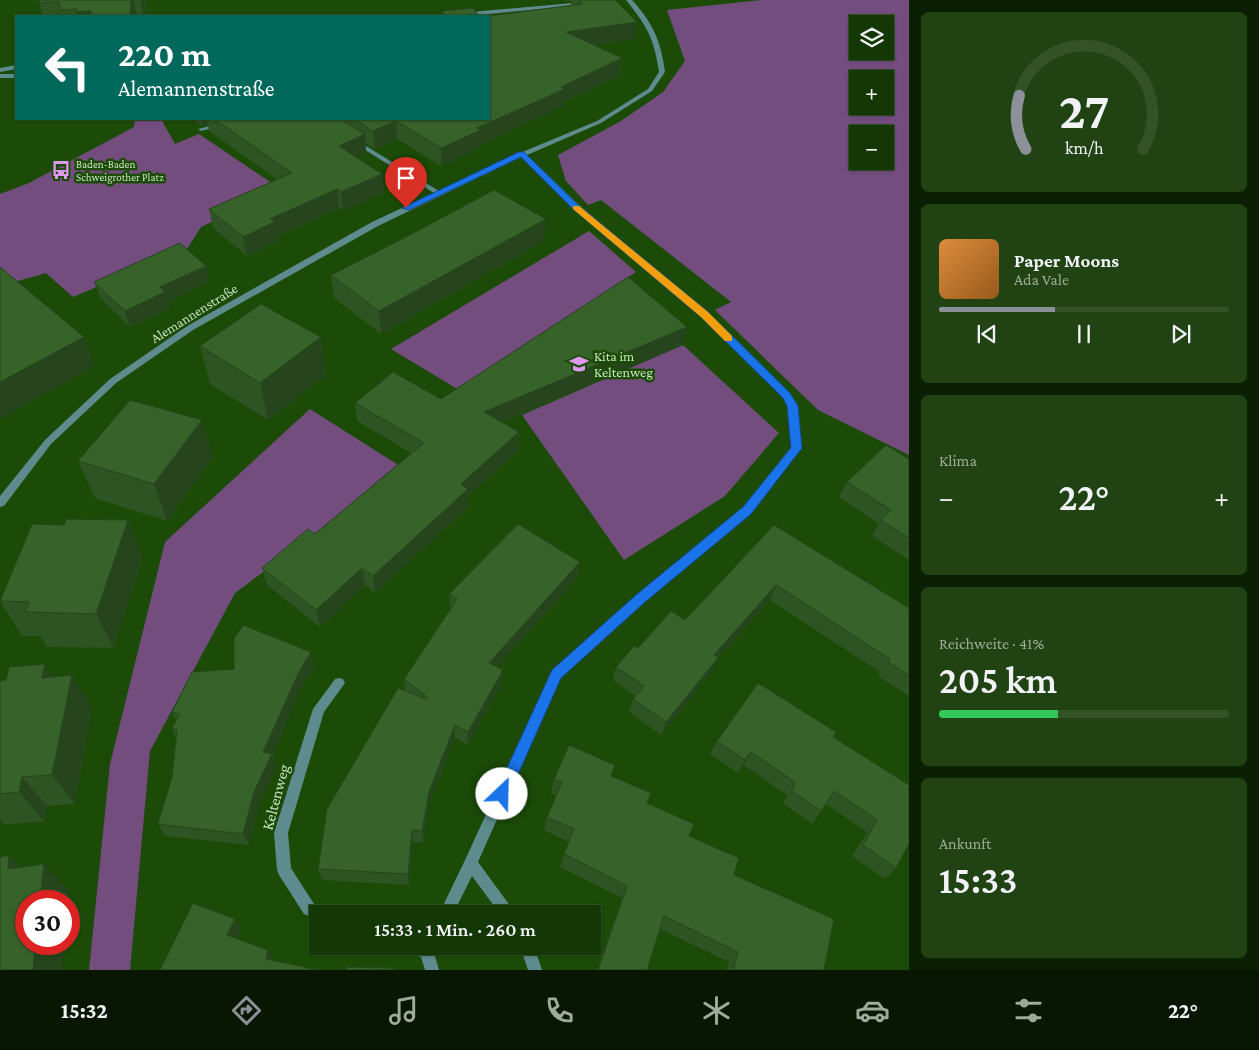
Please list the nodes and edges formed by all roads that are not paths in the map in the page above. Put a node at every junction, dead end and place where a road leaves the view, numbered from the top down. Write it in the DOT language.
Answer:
graph roads {
  1 [pos="629,0"];
  2 [pos="591,4"];
  3 [pos="461,15"];
  4 [pos="15,67"];
  5 [pos="0,70"];
  6 [pos="0,76"];
  7 [pos="15,76"];
  8 [pos="242,120"];
  9 [pos="202,129"];
  10 [pos="353,140"];
  11 [pos="522,154"];
  12 [pos="438,193"];
  13 [pos="0,502"];
  14 [pos="339,683"];
  15 [pos="471,863"];
  16 [pos="450,905"];
  17 [pos="502,905"];
  18 [pos="309,909"];
  19 [pos="429,955"];
  20 [pos="530,955"];
  21 [pos="432,970"];
  22 [pos="535,970"];
  1 -- 11 [label="street, Alemannenstraße"];
  2 -- 3 [label="street"];
  4 -- 5 [label="street"];
  6 -- 7 [label="street"];
  8 -- 9 [label="street"];
  10 -- 12 [label="street"];
  11 -- 12 [label="street, Alemannenstraße"];
  11 -- 15 [label="street"];
  12 -- 13 [label="street, Alemannenstraße"];
  14 -- 18 [label="street, Keltenweg"];
  15 -- 16 [label="street"];
  15 -- 17 [label="street"];
  19 -- 21 [label="street"];
  20 -- 22 [label="street"];
}
